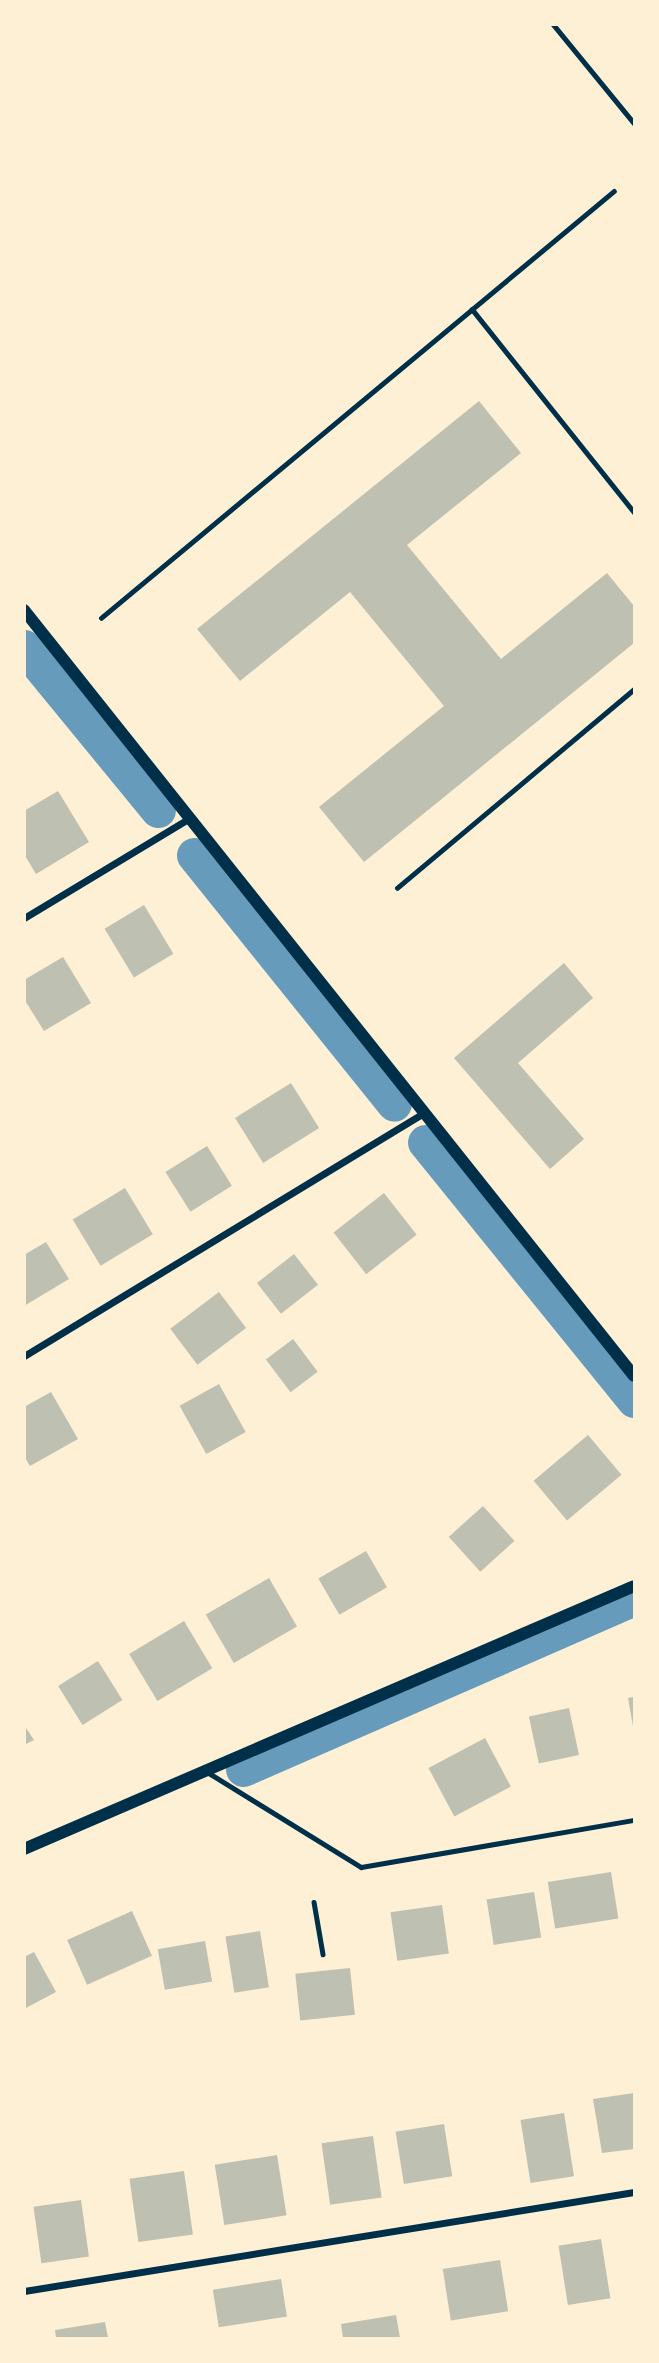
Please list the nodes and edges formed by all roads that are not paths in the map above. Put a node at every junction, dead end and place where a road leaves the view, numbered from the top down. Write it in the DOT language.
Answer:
graph roads {
  1 [pos="24,610"];
  2 [pos="190,818"];
  3 [pos="24,918"];
  4 [pos="427,1112"];
  5 [pos="24,1356"];
  6 [pos="635,1376"];
  7 [pos="635,1586"];
  8 [pos="204,1770"];
  9 [pos="635,1820"];
  10 [pos="24,1849"];
  11 [pos="635,2192"];
  12 [pos="24,2291"];
  1 -- 2 [label="street"];
  2 -- 3 [label="street"];
  2 -- 4 [label="street"];
  4 -- 5 [label="street"];
  4 -- 6 [label="street"];
  7 -- 8 [label="street"];
  8 -- 9 [label="lane"];
  8 -- 10 [label="street"];
  11 -- 12 [label="street"];
}
